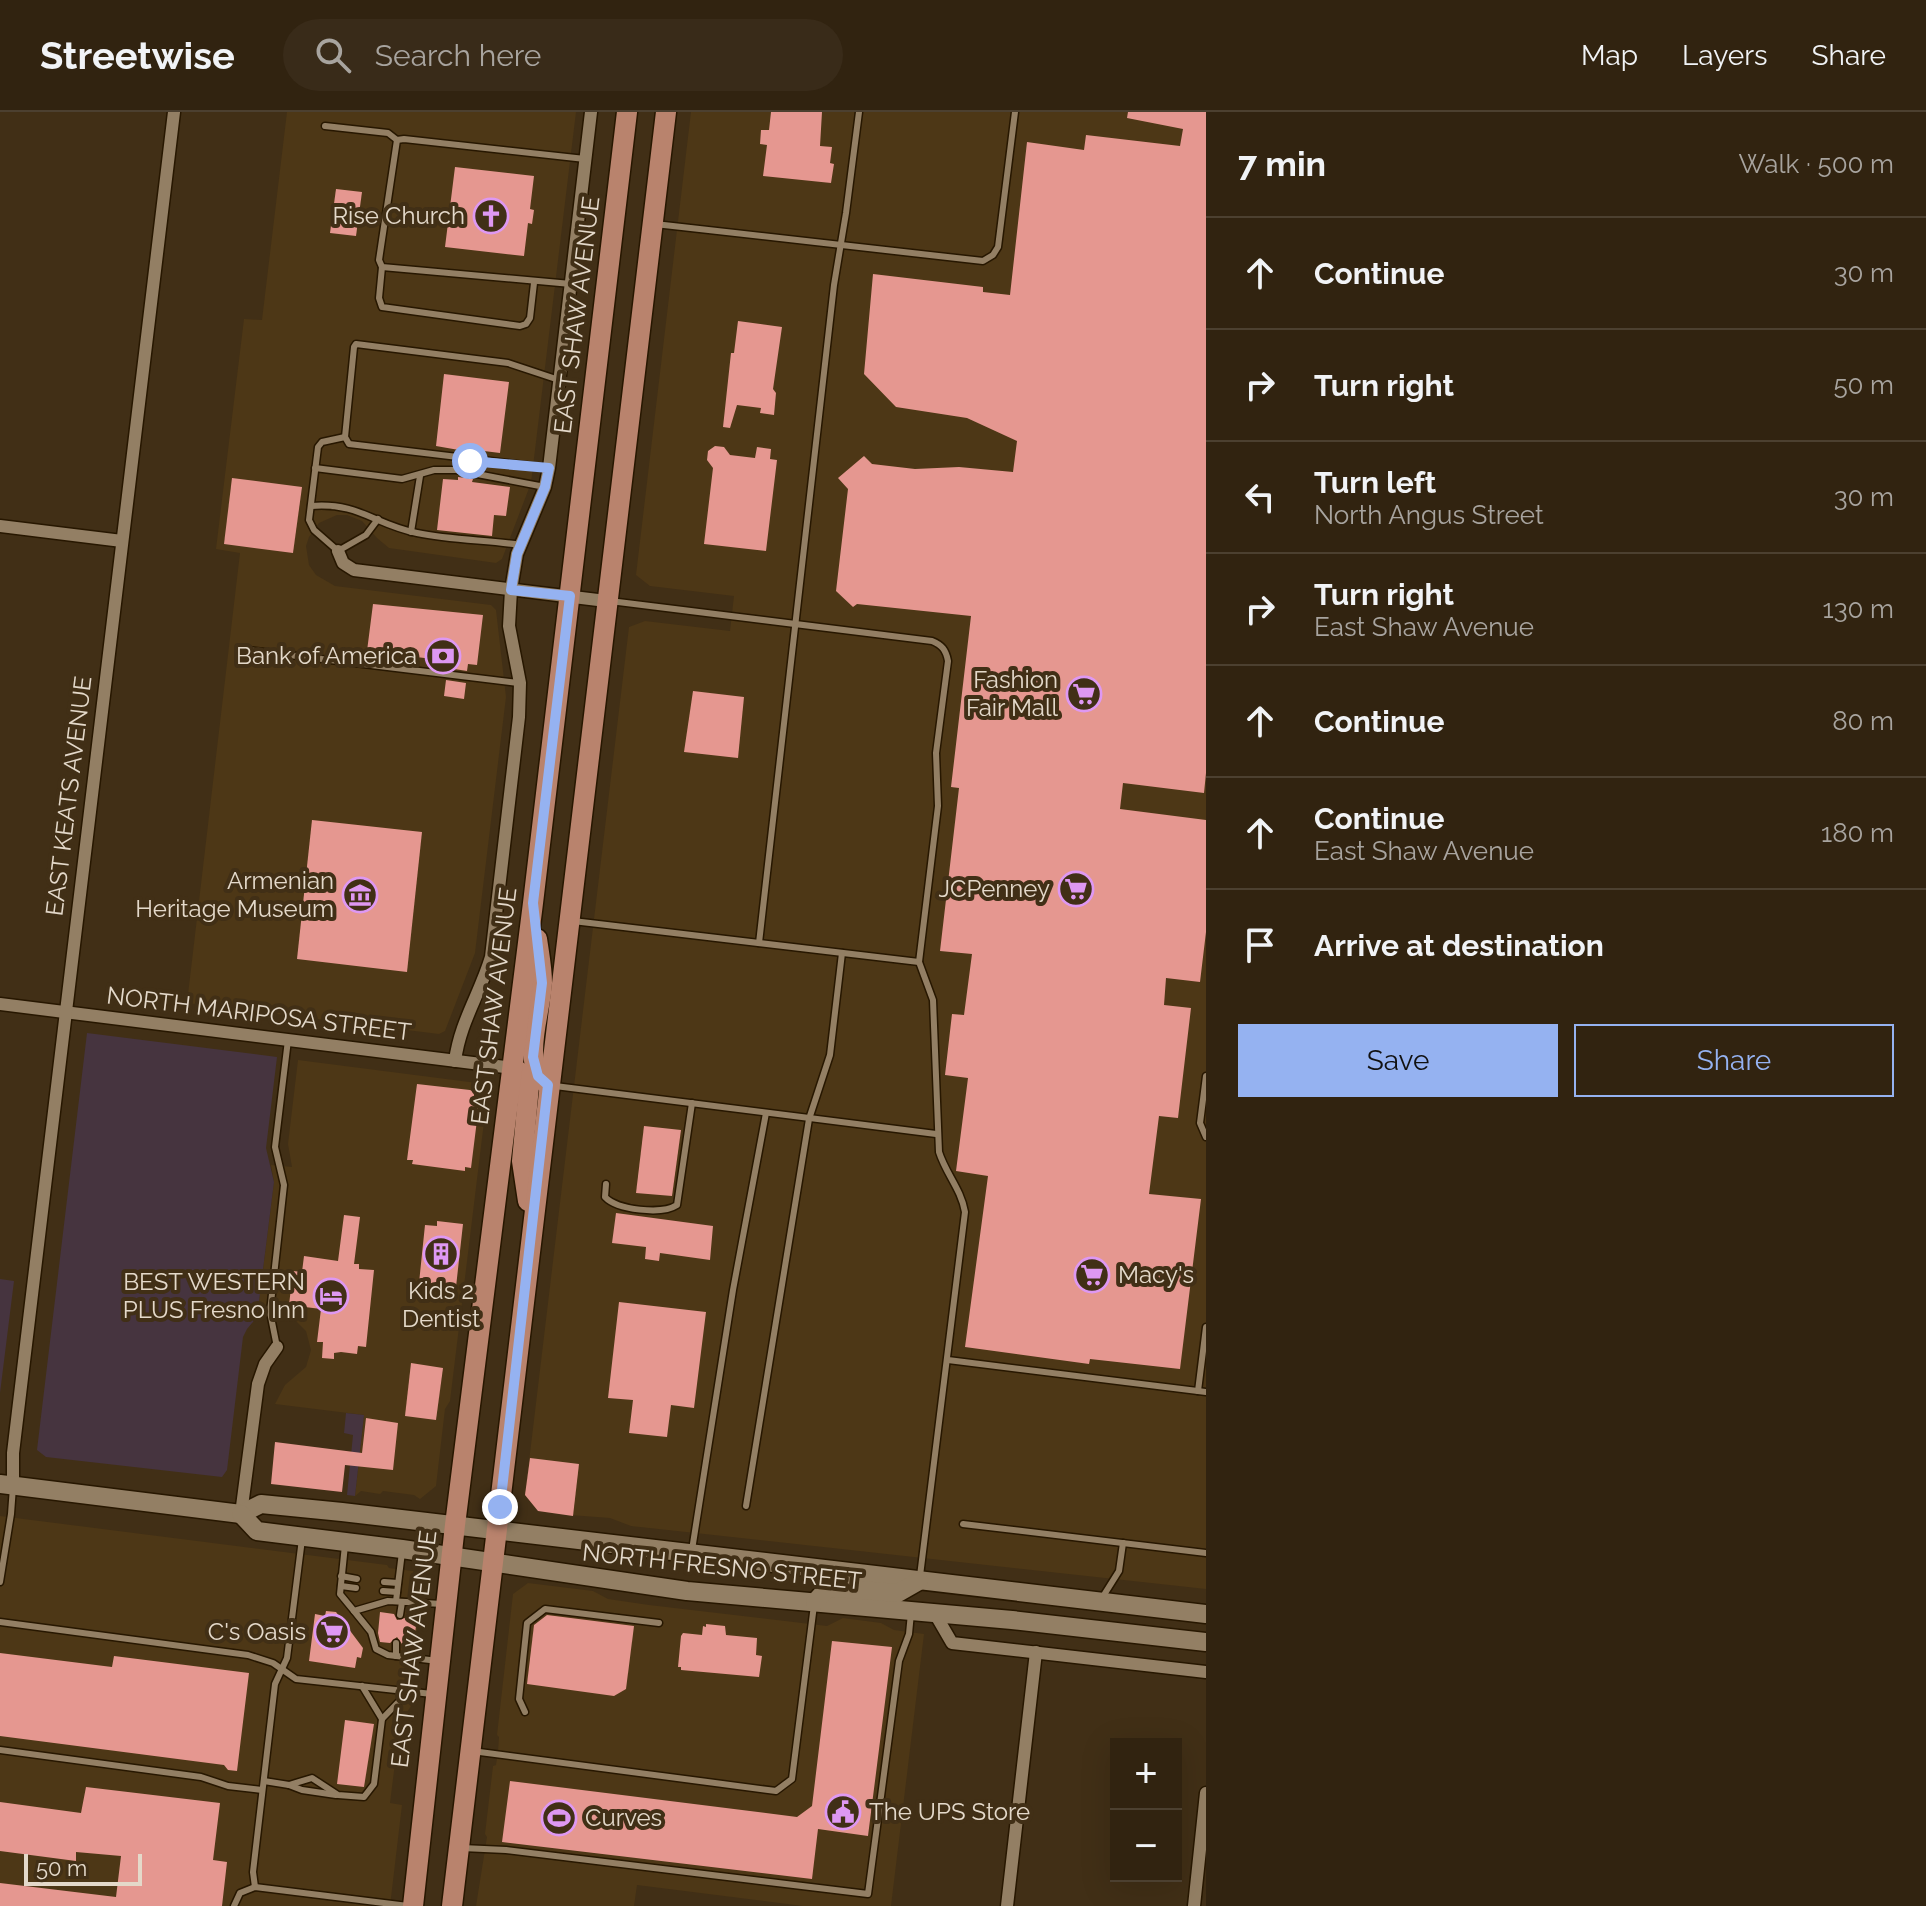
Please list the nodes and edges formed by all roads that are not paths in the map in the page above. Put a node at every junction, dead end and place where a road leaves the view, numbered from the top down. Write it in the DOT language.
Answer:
graph roads {
  1 [pos="174,112"];
  2 [pos="591,112"];
  3 [pos="627,112"];
  4 [pos="666,112"];
  5 [pos="859,112"];
  6 [pos="1015,112"];
  7 [pos="325,126"];
  8 [pos="397,140"];
  9 [pos="586,159"];
  10 [pos="652,223"];
  11 [pos="840,245"];
  12 [pos="382,267"];
  13 [pos="534,283"];
  14 [pos="571,284"];
  15 [pos="559,380"];
  16 [pos="345,437"];
  17 [pos="315,468"];
  18 [pos="549,468"];
  19 [pos="420,476"];
  20 [pos="545,487"];
  21 [pos="311,506"];
  22 [pos="378,519"];
  23 [pos="0,526"];
  24 [pos="411,532"];
  25 [pos="122,541"];
  26 [pos="522,545"];
  27 [pos="338,551"];
  28 [pos="511,590"];
  29 [pos="570,596"];
  30 [pos="606,601"];
  31 [pos="796,624"];
  32 [pos="248,650"];
  33 [pos="520,683"];
  34 [pos="533,903"];
  35 [pos="568,921"];
  36 [pos="759,943"];
  37 [pos="842,953"];
  38 [pos="919,962"];
  39 [pos="0,1004"];
  40 [pos="64,1012"];
  41 [pos="288,1040"];
  42 [pos="455,1061"];
  43 [pos="513,1068"];
  44 [pos="1206,1076"];
  45 [pos="548,1085"];
  46 [pos="692,1103"];
  47 [pos="766,1113"];
  48 [pos="809,1119"];
  49 [pos="936,1134"];
  50 [pos="1206,1137"];
  51 [pos="606,1184"];
  52 [pos="532,1225"];
  53 [pos="1206,1327"];
  54 [pos="277,1347"];
  55 [pos="948,1360"];
  56 [pos="1202,1391"];
  57 [pos="6,1484"];
  58 [pos="746,1506"];
  59 [pos="241,1514"];
  60 [pos="963,1524"];
  61 [pos="455,1525"];
  62 [pos="497,1530"];
  63 [pos="303,1537"];
  64 [pos="346,1542"];
  65 [pos="1123,1543"];
  66 [pos="402,1549"];
  67 [pos="692,1553"];
  68 [pos="1206,1553"];
  69 [pos="452,1557"];
  70 [pos="493,1563"];
  71 [pos="341,1576"];
  72 [pos="357,1579"];
  73 [pos="919,1581"];
  74 [pos="0,1582"];
  75 [pos="384,1582"];
  76 [pos="398,1583"];
  77 [pos="341,1586"];
  78 [pos="356,1588"];
  79 [pos="383,1591"];
  80 [pos="397,1592"];
  81 [pos="388,1601"];
  82 [pos="415,1601"];
  83 [pos="1100,1601"];
  84 [pos="399,1602"];
  85 [pos="815,1602"];
  86 [pos="447,1605"];
  87 [pos="354,1611"];
  88 [pos="912,1611"];
  89 [pos="934,1612"];
  90 [pos="387,1613"];
  91 [pos="1206,1614"];
  92 [pos="400,1615"];
  93 [pos="411,1617"];
  94 [pos="0,1622"];
  95 [pos="659,1623"];
  96 [pos="384,1641"];
  97 [pos="1206,1642"];
  98 [pos="396,1643"];
  99 [pos="408,1645"];
  100 [pos="383,1652"];
  101 [pos="1036,1652"];
  102 [pos="396,1656"];
  103 [pos="408,1658"];
  104 [pos="440,1661"];
  105 [pos="281,1671"];
  106 [pos="1206,1672"];
  107 [pos="362,1686"];
  108 [pos="409,1691"];
  109 [pos="436,1694"];
  110 [pos="525,1712"];
  111 [pos="382,1719"];
  112 [pos="0,1750"];
  113 [pos="471,1750"];
  114 [pos="264,1781"];
  115 [pos="289,1785"];
  116 [pos="262,1790"];
  117 [pos="1206,1793"];
  118 [pos="338,1795"];
  119 [pos="459,1848"];
  120 [pos="255,1887"];
  121 [pos="234,1906"];
  122 [pos="412,1906"];
  123 [pos="452,1906"];
  124 [pos="1007,1906"];
  125 [pos="1194,1906"];
  1 -- 25 [label="street, EAST KEATS AVENUE"];
  2 -- 9 [label="street"];
  3 -- 29 [label="main road, EAST SHAW AVENUE"];
  4 -- 10 [label="main road"];
  5 -- 11 [label="lane"];
  6 -- 11 [label="lane"];
  7 -- 8 [label="lane"];
  8 -- 9 [label="lane"];
  8 -- 12 [label="lane"];
  9 -- 14 [label="street"];
  10 -- 11 [label="lane"];
  10 -- 30 [label="main road"];
  11 -- 31 [label="lane"];
  12 -- 13 [label="lane"];
  12 -- 13 [label="lane"];
  13 -- 14 [label="lane"];
  14 -- 15 [label="street"];
  15 -- 16 [label="lane"];
  15 -- 18 [label="street"];
  16 -- 17 [label="lane"];
  16 -- 18 [label="lane"];
  17 -- 19 [label="lane"];
  17 -- 21 [label="lane"];
  18 -- 20 [label="street"];
  19 -- 20 [label="lane"];
  19 -- 24 [label="lane"];
  20 -- 26 [label="street"];
  21 -- 22 [label="lane"];
  21 -- 27 [label="lane"];
  22 -- 24 [label="lane"];
  22 -- 27 [label="lane"];
  23 -- 25 [label="street"];
  24 -- 26 [label="lane"];
  25 -- 40 [label="street, EAST KEATS AVENUE"];
  26 -- 28 [label="street"];
  27 -- 28 [label="street"];
  28 -- 29 [label="street"];
  28 -- 33 [label="street"];
  29 -- 30 [label="street"];
  29 -- 34 [label="main road, EAST SHAW AVENUE"];
  30 -- 31 [label="lane"];
  30 -- 35 [label="main road"];
  31 -- 36 [label="lane"];
  31 -- 38 [label="lane"];
  32 -- 33 [label="lane"];
  33 -- 42 [label="street"];
  34 -- 43 [label="main road, EAST SHAW AVENUE"];
  34 -- 45 [label="main road"];
  35 -- 36 [label="lane"];
  35 -- 45 [label="main road"];
  36 -- 37 [label="lane"];
  37 -- 38 [label="lane"];
  37 -- 48 [label="lane"];
  38 -- 49 [label="lane"];
  39 -- 40 [label="street, NORTH MARIPOSA STREET"];
  40 -- 41 [label="street, NORTH MARIPOSA STREET"];
  40 -- 57 [label="street, EAST KEATS AVENUE"];
  41 -- 42 [label="street, NORTH MARIPOSA STREET"];
  41 -- 54 [label="lane"];
  42 -- 43 [label="street, NORTH MARIPOSA STREET"];
  43 -- 52 [label="main road"];
  43 -- 61 [label="main road, EAST SHAW AVENUE"];
  44 -- 50 [label="lane"];
  45 -- 46 [label="lane"];
  45 -- 52 [label="main road"];
  46 -- 47 [label="lane"];
  46 -- 51 [label="lane"];
  47 -- 48 [label="lane"];
  47 -- 67 [label="lane"];
  48 -- 49 [label="lane"];
  48 -- 58 [label="lane"];
  49 -- 55 [label="lane"];
  52 -- 62 [label="main road"];
  53 -- 56 [label="lane"];
  54 -- 59 [label="street"];
  55 -- 56 [label="lane"];
  55 -- 73 [label="lane"];
  57 -- 59 [label="main road, NORTH FRESNO STREET"];
  57 -- 74 [label="lane"];
  59 -- 61 [label="main road, NORTH FRESNO STREET"];
  59 -- 63 [label="main road, NORTH FRESNO STREET"];
  60 -- 65 [label="lane"];
  61 -- 62 [label="main road, NORTH FRESNO STREET"];
  61 -- 69 [label="main road, EAST SHAW AVENUE"];
  62 -- 67 [label="main road, NORTH FRESNO STREET"];
  62 -- 70 [label="main road"];
  63 -- 64 [label="main road, NORTH FRESNO STREET"];
  63 -- 105 [label="lane"];
  64 -- 66 [label="main road, NORTH FRESNO STREET"];
  64 -- 71 [label="lane"];
  65 -- 68 [label="lane"];
  65 -- 83 [label="lane"];
  66 -- 69 [label="main road, NORTH FRESNO STREET"];
  66 -- 76 [label="lane"];
  67 -- 73 [label="main road, NORTH FRESNO STREET"];
  69 -- 70 [label="main road, NORTH FRESNO STREET"];
  69 -- 86 [label="main road, EAST SHAW AVENUE"];
  70 -- 85 [label="main road, NORTH FRESNO STREET"];
  70 -- 113 [label="main road"];
  71 -- 72 [label="lane"];
  71 -- 77 [label="lane"];
  73 -- 83 [label="main road, NORTH FRESNO STREET"];
  73 -- 85 [label="main road"];
  75 -- 76 [label="lane"];
  76 -- 80 [label="lane"];
  77 -- 78 [label="lane"];
  77 -- 87 [label="lane"];
  79 -- 80 [label="lane"];
  80 -- 84 [label="lane"];
  81 -- 84 [label="lane"];
  81 -- 87 [label="lane"];
  81 -- 90 [label="lane"];
  82 -- 84 [label="lane"];
  82 -- 86 [label="lane"];
  82 -- 93 [label="lane"];
  83 -- 91 [label="main road, NORTH FRESNO STREET"];
  84 -- 92 [label="lane"];
  85 -- 88 [label="main road, NORTH FRESNO STREET"];
  85 -- 113 [label="lane"];
  86 -- 104 [label="main road, EAST SHAW AVENUE"];
  87 -- 100 [label="lane"];
  88 -- 89 [label="main road, NORTH FRESNO STREET"];
  88 -- 119 [label="lane"];
  89 -- 97 [label="main road, NORTH FRESNO STREET"];
  89 -- 101 [label="street"];
  94 -- 105 [label="lane"];
  95 -- 110 [label="lane"];
  96 -- 100 [label="lane"];
  98 -- 102 [label="lane"];
  99 -- 103 [label="lane"];
  100 -- 102 [label="lane"];
  101 -- 106 [label="street"];
  101 -- 124 [label="street"];
  102 -- 103 [label="lane"];
  103 -- 104 [label="lane"];
  104 -- 109 [label="main road, EAST SHAW AVENUE"];
  105 -- 107 [label="lane"];
  105 -- 114 [label="lane"];
  107 -- 108 [label="lane"];
  107 -- 111 [label="lane"];
  108 -- 109 [label="lane"];
  108 -- 111 [label="lane"];
  109 -- 122 [label="main road, EAST SHAW AVENUE"];
  111 -- 118 [label="lane"];
  112 -- 116 [label="lane"];
  113 -- 119 [label="main road"];
  114 -- 115 [label="lane"];
  114 -- 116 [label="lane"];
  115 -- 118 [label="lane"];
  115 -- 118 [label="lane"];
  116 -- 120 [label="lane"];
  117 -- 125 [label="street"];
  119 -- 123 [label="main road"];
  120 -- 121 [label="lane"];
  120 -- 122 [label="lane"];
}
